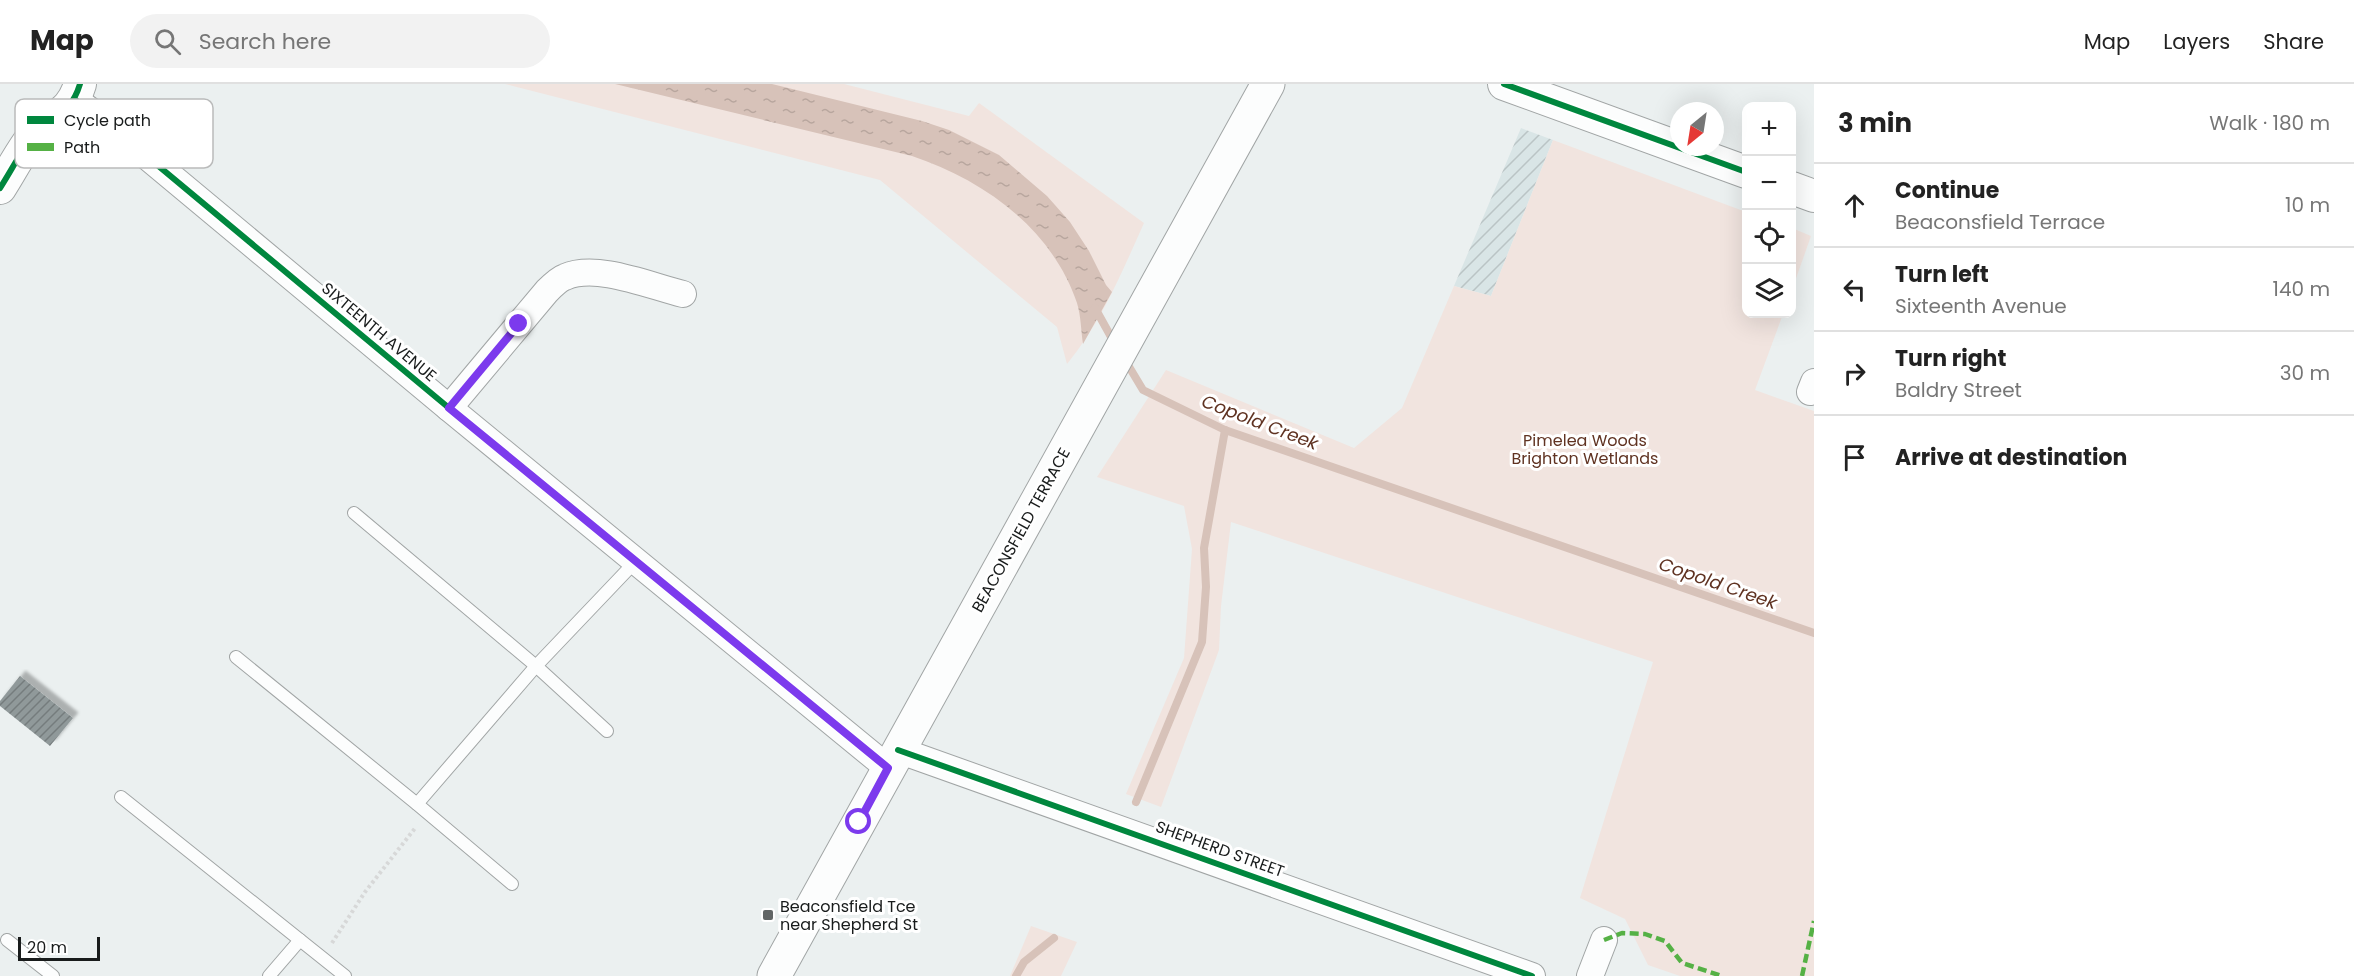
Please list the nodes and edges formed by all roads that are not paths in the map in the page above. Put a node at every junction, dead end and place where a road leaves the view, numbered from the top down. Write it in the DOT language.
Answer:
graph roads {
  1 [pos="1268,84"];
  2 [pos="1504,84"];
  3 [pos="15,164"];
  4 [pos="161,168"];
  5 [pos="1742,171"];
  6 [pos="0,188"];
  7 [pos="1796,190"];
  8 [pos="1814,196"];
  9 [pos="683,294"];
  10 [pos="449,408"];
  11 [pos="354,513"];
  12 [pos="636,561"];
  13 [pos="236,657"];
  14 [pos="536,666"];
  15 [pos="607,731"];
  16 [pos="893,759"];
  17 [pos="121,797"];
  18 [pos="417,804"];
  19 [pos="512,884"];
  20 [pos="7,940"];
  21 [pos="300,940"];
  22 [pos="1604,940"];
  23 [pos="53,976"];
  24 [pos="269,976"];
  25 [pos="345,976"];
  26 [pos="774,976"];
  27 [pos="1532,976"];
  28 [pos="1590,976"];
  1 -- 16 [label="main road, BEACONSFIELD TERRACE"];
  2 -- 5 [label="street"];
  3 -- 6 [label="street"];
  4 -- 10 [label="street, SIXTEENTH AVENUE"];
  7 -- 8 [label="street"];
  9 -- 10 [label="street"];
  10 -- 12 [label="street, SIXTEENTH AVENUE"];
  11 -- 14 [label="lane"];
  12 -- 14 [label="lane"];
  12 -- 16 [label="street, SIXTEENTH AVENUE"];
  13 -- 18 [label="lane"];
  14 -- 15 [label="lane"];
  14 -- 18 [label="lane"];
  16 -- 26 [label="main road, BEACONSFIELD TERRACE"];
  16 -- 27 [label="street, SHEPHERD STREET"];
  17 -- 21 [label="lane"];
  18 -- 19 [label="lane"];
  20 -- 23 [label="lane"];
  21 -- 24 [label="lane"];
  21 -- 25 [label="lane"];
  22 -- 28 [label="street"];
}
